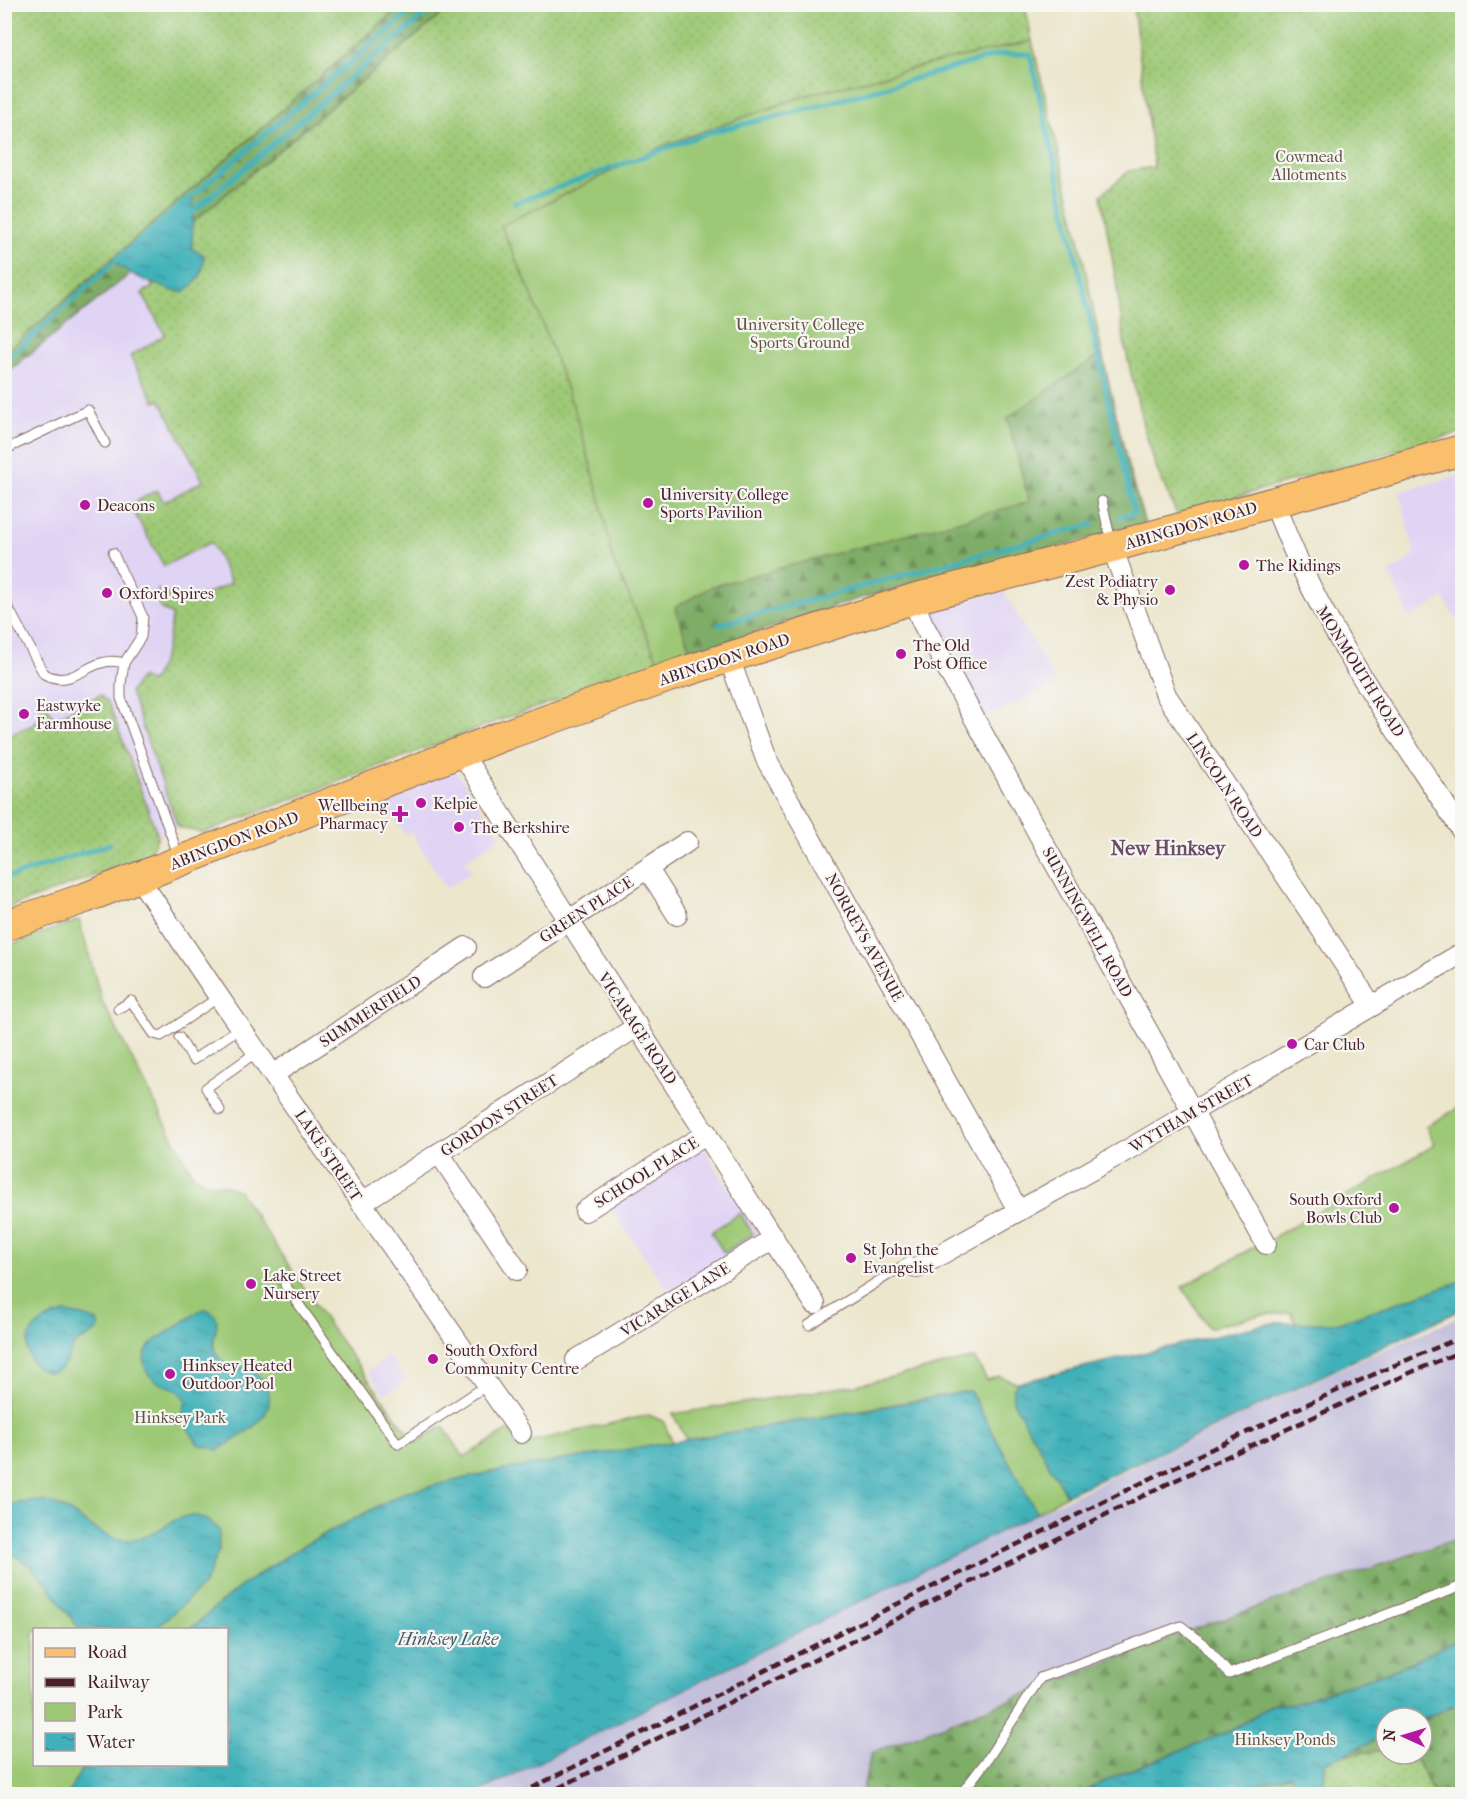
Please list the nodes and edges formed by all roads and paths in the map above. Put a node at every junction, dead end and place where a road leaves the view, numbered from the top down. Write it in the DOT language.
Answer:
graph roads {
  1 [pos="105,443"];
  2 [pos="4,450"];
  3 [pos="1462,450"];
  4 [pos="1102,501"];
  5 [pos="1274,502"];
  6 [pos="1112,548"];
  7 [pos="113,553"];
  8 [pos="913,599"];
  9 [pos="4,600"];
  10 [pos="729,658"];
  11 [pos="124,663"];
  12 [pos="461,752"];
  13 [pos="1462,831"];
  14 [pos="687,842"];
  15 [pos="181,861"];
  16 [pos="648,869"];
  17 [pos="138,877"];
  18 [pos="677,915"];
  19 [pos="568,920"];
  20 [pos="4,926"];
  21 [pos="466,947"];
  22 [pos="1462,952"];
  23 [pos="484,976"];
  24 [pos="219,997"];
  25 [pos="1372,1006"];
  26 [pos="118,1010"];
  27 [pos="638,1026"];
  28 [pos="241,1027"];
  29 [pos="179,1037"];
  30 [pos="258,1052"];
  31 [pos="274,1074"];
  32 [pos="220,1110"];
  33 [pos="1194,1112"];
  34 [pos="707,1133"];
  35 [pos="439,1153"];
  36 [pos="361,1203"];
  37 [pos="1018,1210"];
  38 [pos="585,1211"];
  39 [pos="774,1238"];
  40 [pos="1266,1244"];
  41 [pos="913,1265"];
  42 [pos="517,1270"];
  43 [pos="285,1285"];
  44 [pos="819,1310"];
  45 [pos="809,1325"];
  46 [pos="576,1360"];
  47 [pos="487,1385"];
  48 [pos="521,1433"];
  49 [pos="1462,1586"];
  50 [pos="961,1794"];
  1 -- 2 [label="lane"];
  3 -- 5 [label="main road, ABINGDON ROAD"];
  4 -- 6 [label="lane"];
  5 -- 6 [label="main road, ABINGDON ROAD"];
  5 -- 13 [label="street, MONMOUTH ROAD"];
  6 -- 8 [label="main road, ABINGDON ROAD"];
  6 -- 25 [label="street, LINCOLN ROAD"];
  7 -- 11 [label="lane"];
  8 -- 10 [label="main road, ABINGDON ROAD"];
  8 -- 33 [label="street, SUNNINGWELL ROAD"];
  9 -- 11 [label="lane"];
  10 -- 12 [label="main road, ABINGDON ROAD"];
  10 -- 37 [label="street, NORREYS AVENUE"];
  11 -- 15 [label="lane"];
  12 -- 15 [label="main road, ABINGDON ROAD"];
  12 -- 19 [label="street, VICARAGE ROAD"];
  14 -- 16 [label="street, GREEN PLACE"];
  15 -- 17 [label="main road, ABINGDON ROAD"];
  16 -- 18 [label="street"];
  16 -- 19 [label="street, GREEN PLACE"];
  17 -- 20 [label="main road, ABINGDON ROAD"];
  17 -- 24 [label="street, LAKE STREET"];
  19 -- 23 [label="street, GREEN PLACE"];
  19 -- 27 [label="street, VICARAGE ROAD"];
  21 -- 31 [label="street, SUMMERFIELD"];
  22 -- 25 [label="street, WYTHAM STREET"];
  24 -- 26 [label="lane"];
  24 -- 28 [label="street, LAKE STREET"];
  25 -- 33 [label="street, WYTHAM STREET"];
  27 -- 34 [label="street, VICARAGE ROAD"];
  27 -- 35 [label="street, GORDON STREET"];
  28 -- 29 [label="lane"];
  28 -- 30 [label="street, LAKE STREET"];
  30 -- 31 [label="street, LAKE STREET"];
  30 -- 32 [label="lane"];
  31 -- 36 [label="street, LAKE STREET"];
  33 -- 37 [label="street, WYTHAM STREET"];
  33 -- 40 [label="street, SUNNINGWELL ROAD"];
  34 -- 38 [label="street, SCHOOL PLACE"];
  34 -- 39 [label="street, VICARAGE ROAD"];
  35 -- 36 [label="street, GORDON STREET"];
  35 -- 42 [label="street"];
  36 -- 47 [label="street, LAKE STREET"];
  37 -- 41 [label="street, WYTHAM STREET"];
  39 -- 44 [label="street, VICARAGE ROAD"];
  39 -- 46 [label="street, VICARAGE LANE"];
  41 -- 44 [label="lane"];
  43 -- 47 [label="lane"];
  44 -- 45 [label="lane"];
  47 -- 48 [label="street, LAKE STREET"];
  49 -- 50 [label="lane"];
}
